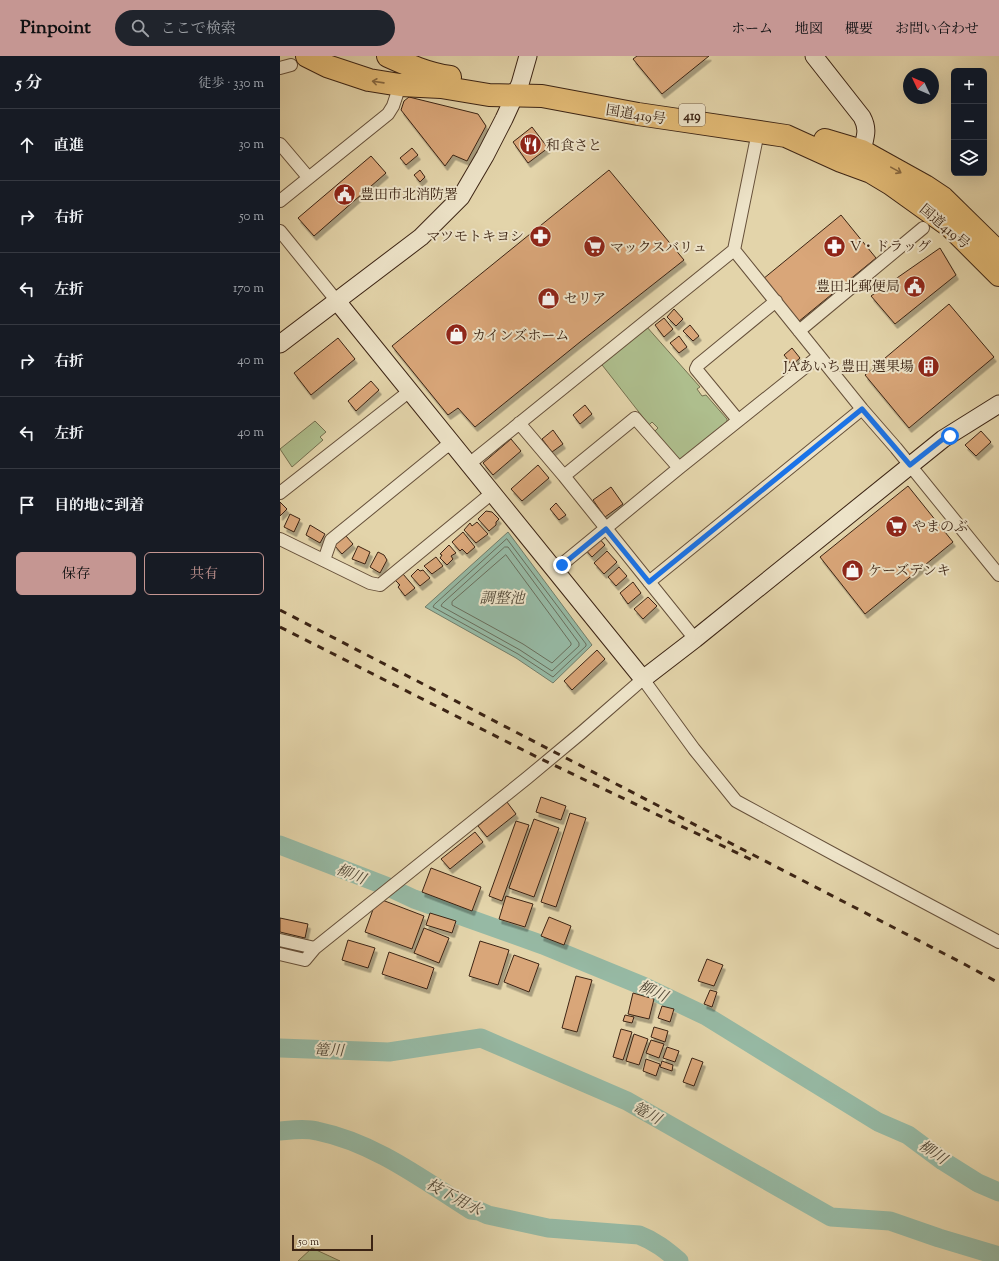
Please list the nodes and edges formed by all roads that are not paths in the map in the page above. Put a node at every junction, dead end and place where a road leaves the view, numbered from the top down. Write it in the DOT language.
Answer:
graph roads {
  1 [pos="388,56"];
  2 [pos="528,56"];
  3 [pos="814,56"];
  4 [pos="293,63"];
  5 [pos="407,69"];
  6 [pos="517,90"];
  7 [pos="758,132"];
  8 [pos="280,144"];
  9 [pos="862,151"];
  10 [pos="308,177"];
  11 [pos="280,201"];
  12 [pos="923,228"];
  13 [pos="280,231"];
  14 [pos="734,250"];
  15 [pos="999,253"];
  16 [pos="999,275"];
  17 [pos="336,300"];
  18 [pos="776,301"];
  19 [pos="799,331"];
  20 [pos="280,344"];
  21 [pos="819,356"];
  22 [pos="410,390"];
  23 [pos="999,404"];
  24 [pos="862,409"];
  25 [pos="738,420"];
  26 [pos="520,423"];
  27 [pos="453,444"];
  28 [pos="469,464"];
  29 [pos="910,465"];
  30 [pos="679,468"];
  31 [pos="564,476"];
  32 [pos="280,493"];
  33 [pos="494,494"];
  34 [pos="606,529"];
  35 [pos="280,539"];
  36 [pos="324,560"];
  37 [pos="555,570"];
  38 [pos="999,575"];
  39 [pos="649,582"];
  40 [pos="695,639"];
  41 [pos="643,679"];
  42 [pos="280,940"];
  43 [pos="999,942"];
  44 [pos="316,948"];
  45 [pos="280,954"];
  1 -- 5 [label="highway, 国道419号 / 419"];
  2 -- 6 [label="street"];
  3 -- 9 [label="street"];
  5 -- 4 [label="highway, 国道419号 / 419, one-way"];
  5 -- 6 [label="highway, 国道419号 / 419"];
  5 -- 10 [label="street"];
  6 -- 7 [label="highway, 国道419号 / 419"];
  6 -- 9 [label="highway, 国道419号 / 419"];
  6 -- 17 [label="street"];
  7 -- 14 [label="street"];
  7 -- 16 [label="highway, 国道419号 / 419"];
  8 -- 10 [label="street"];
  9 -- 15 [label="highway, 国道419号 / 419, one-way"];
  10 -- 11 [label="street"];
  12 -- 19 [label="street"];
  13 -- 17 [label="street"];
  14 -- 18 [label="street"];
  14 -- 26 [label="street"];
  17 -- 20 [label="street"];
  17 -- 22 [label="street"];
  18 -- 19 [label="street"];
  18 -- 25 [label="street"];
  19 -- 21 [label="street"];
  21 -- 24 [label="street"];
  21 -- 25 [label="street"];
  22 -- 27 [label="street"];
  22 -- 32 [label="street"];
  23 -- 29 [label="street"];
  24 -- 29 [label="street"];
  24 -- 39 [label="street"];
  25 -- 30 [label="street"];
  26 -- 28 [label="street"];
  26 -- 31 [label="street"];
  27 -- 28 [label="street"];
  27 -- 36 [label="street"];
  28 -- 33 [label="street"];
  29 -- 38 [label="street"];
  29 -- 40 [label="street"];
  30 -- 31 [label="street"];
  30 -- 34 [label="street"];
  31 -- 34 [label="street"];
  33 -- 36 [label="street"];
  33 -- 37 [label="street"];
  34 -- 37 [label="street"];
  34 -- 39 [label="street"];
  35 -- 36 [label="street"];
  37 -- 41 [label="street"];
  39 -- 40 [label="street"];
  40 -- 41 [label="street"];
  41 -- 43 [label="street"];
  41 -- 44 [label="street"];
  42 -- 44 [label="street"];
  44 -- 45 [label="street"];
}
